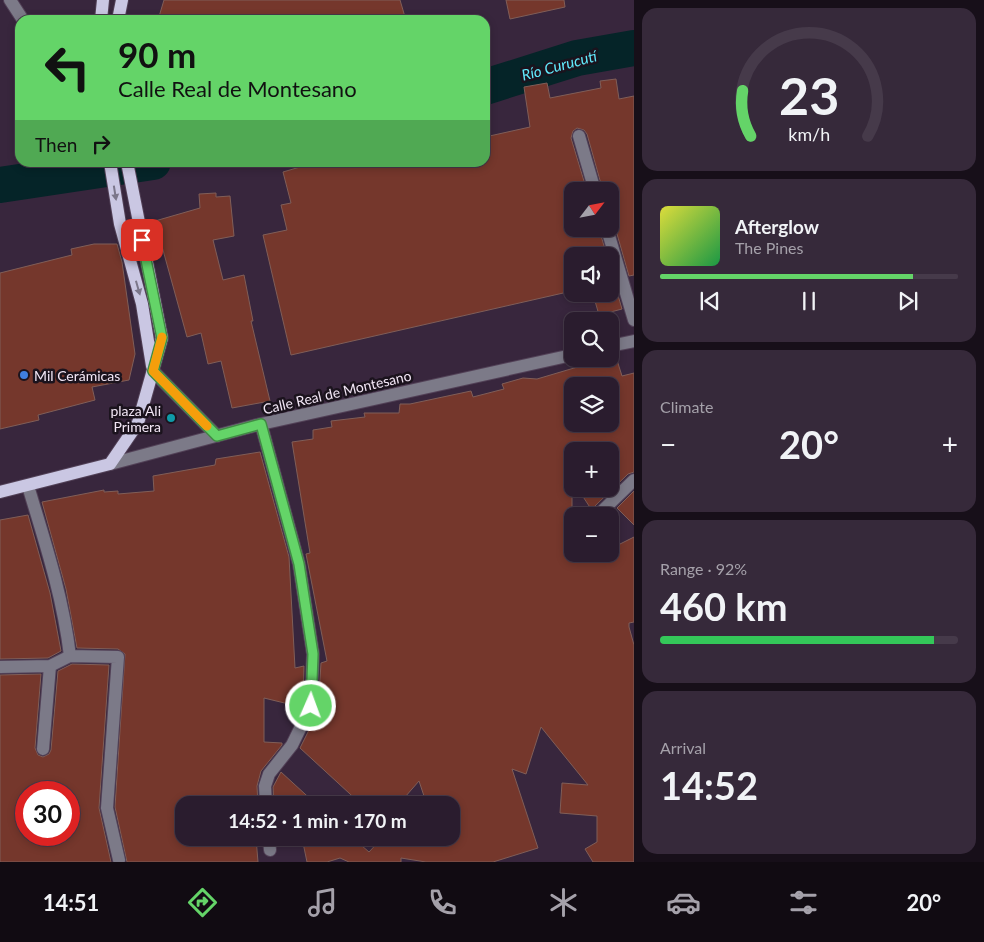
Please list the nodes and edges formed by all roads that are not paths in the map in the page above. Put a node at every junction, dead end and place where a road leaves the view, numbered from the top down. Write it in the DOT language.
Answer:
graph roads {
  1 [pos="10,0"];
  2 [pos="103,0"];
  3 [pos="122,0"];
  4 [pos="20,15"];
  5 [pos="102,15"];
  6 [pos="119,15"];
  7 [pos="579,136"];
  8 [pos="111,167"];
  9 [pos="128,167"];
  10 [pos="592,182"];
  11 [pos="610,238"];
  12 [pos="634,320"];
  13 [pos="634,341"];
  14 [pos="619,344"];
  15 [pos="564,357"];
  16 [pos="153,371"];
  17 [pos="261,424"];
  18 [pos="217,436"];
  19 [pos="110,464"];
  20 [pos="634,480"];
  21 [pos="28,486"];
  22 [pos="0,492"];
  23 [pos="606,507"];
  24 [pos="70,656"];
  25 [pos="50,666"];
  26 [pos="0,667"];
  27 [pos="43,749"];
  28 [pos="266,796"];
  29 [pos="119,860"];
  1 -- 4 [label="street"];
  2 -- 5 [label="main road"];
  3 -- 6 [label="main road"];
  7 -- 10 [label="street"];
  8 -- 16 [label="main road, one-way"];
  9 -- 16 [label="main road"];
  11 -- 12 [label="street"];
  13 -- 14 [label="street"];
  15 -- 17 [label="street, Calle Real de Montesano"];
  16 -- 18 [label="street"];
  16 -- 19 [label="main road"];
  17 -- 18 [label="street, Calle Real de Montesano"];
  17 -- 28 [label="street"];
  18 -- 19 [label="street, Calle Real de Montesano"];
  19 -- 21 [label="main road"];
  20 -- 23 [label="street"];
  21 -- 22 [label="main road"];
  21 -- 24 [label="street"];
  24 -- 25 [label="street"];
  24 -- 29 [label="street"];
  25 -- 26 [label="street"];
  25 -- 27 [label="street"];
}
